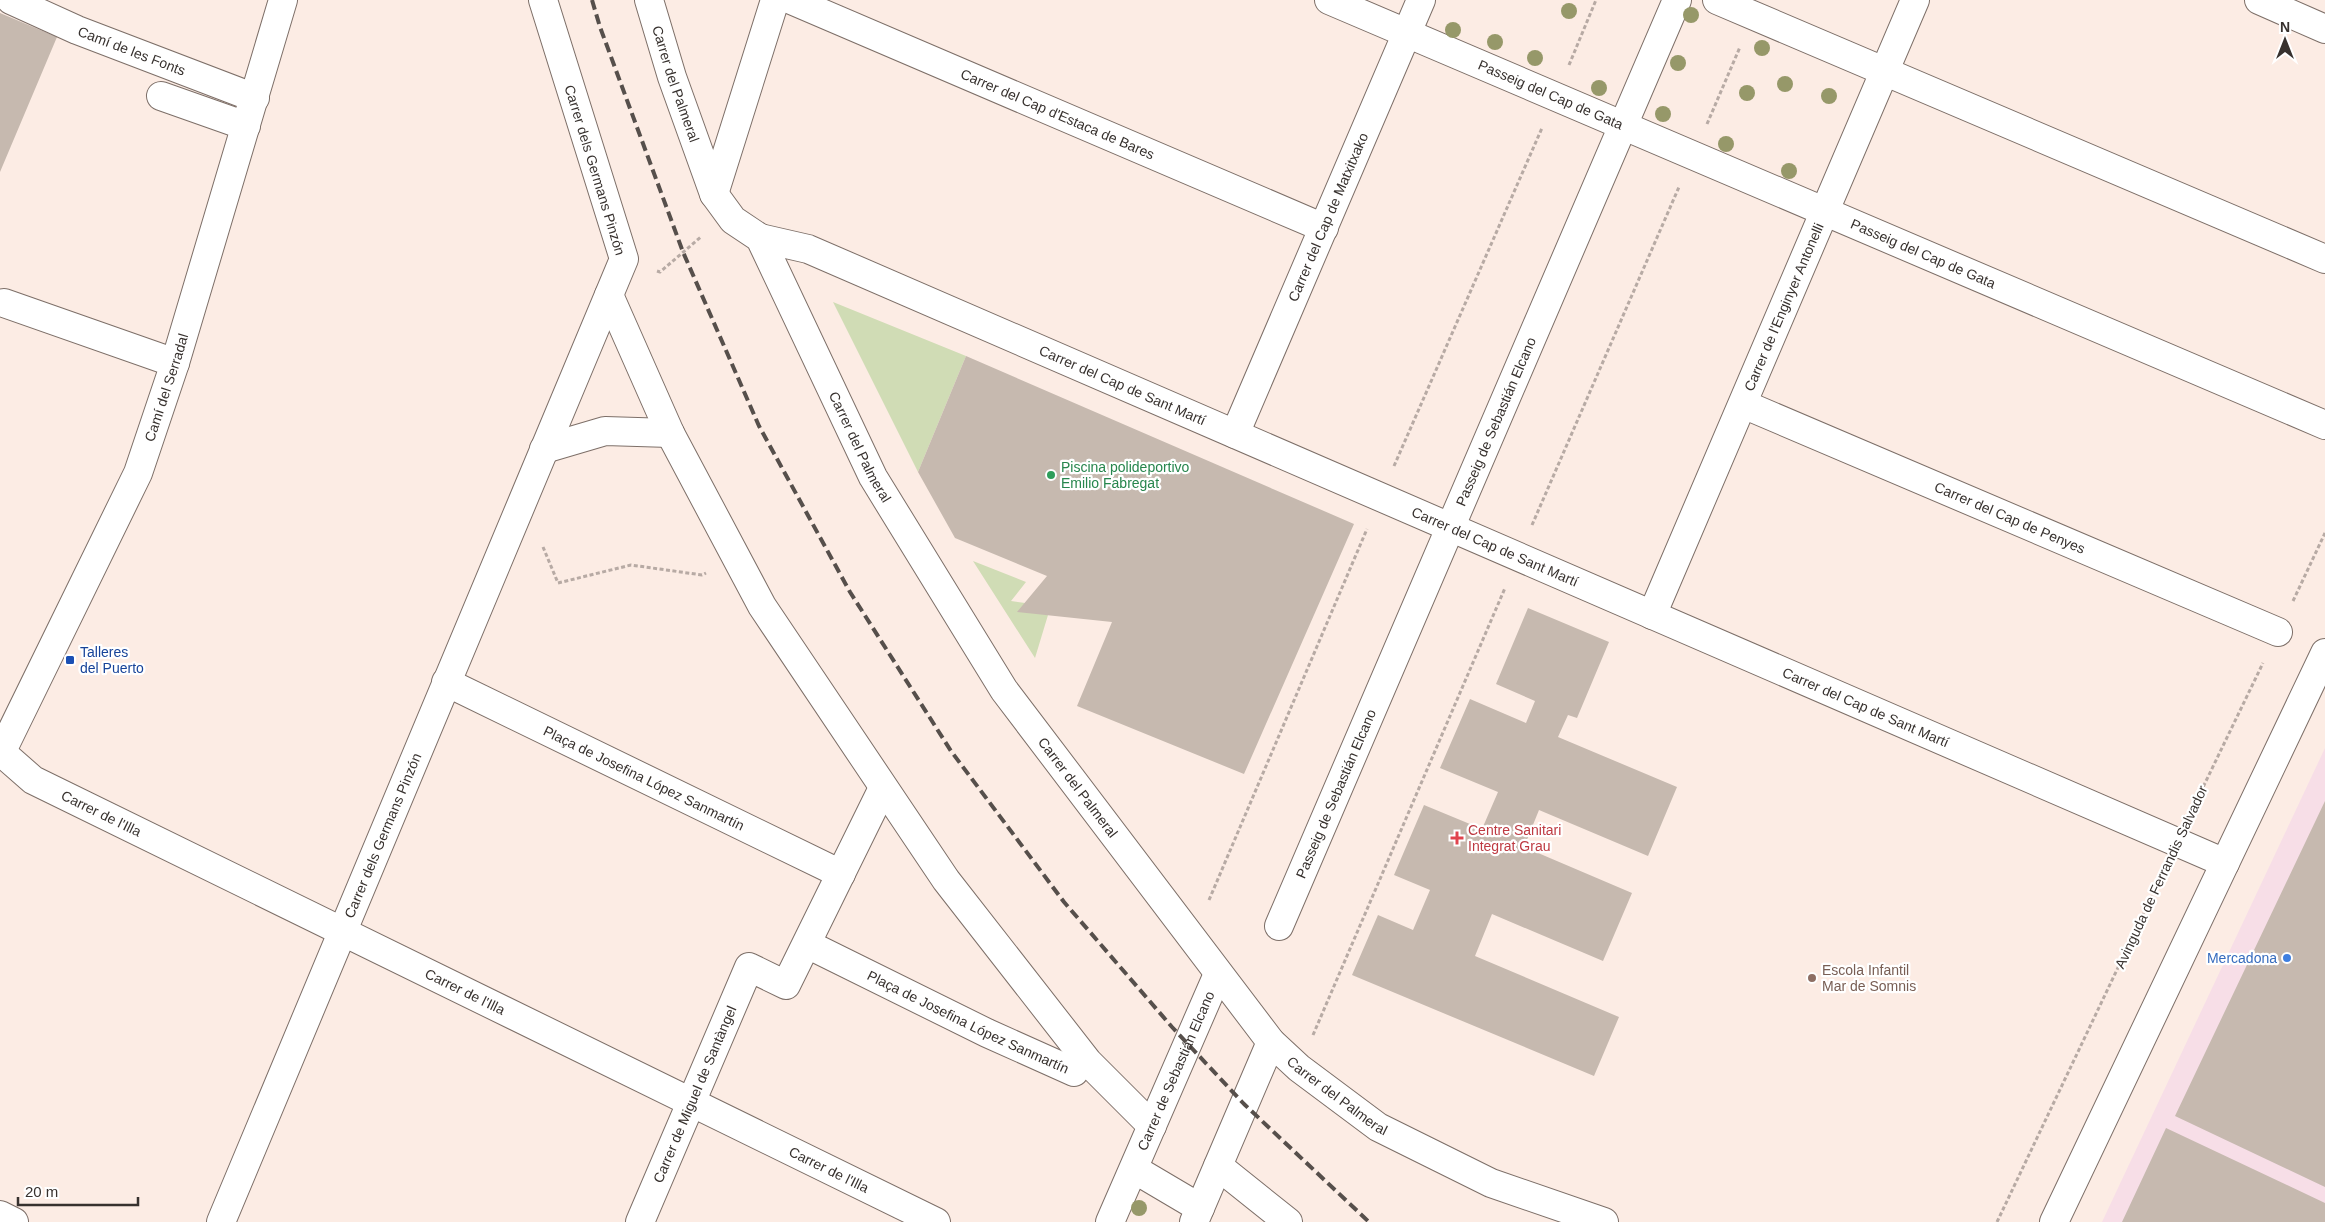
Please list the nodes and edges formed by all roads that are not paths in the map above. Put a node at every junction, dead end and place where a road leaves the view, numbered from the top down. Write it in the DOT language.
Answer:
graph roads {
  1 [pos="11,0"];
  2 [pos="283,0"];
  3 [pos="543,0"];
  4 [pos="649,0"];
  5 [pos="775,0"];
  6 [pos="791,0"];
  7 [pos="1329,0"];
  8 [pos="1421,0"];
  9 [pos="1677,0"];
  10 [pos="1716,0"];
  11 [pos="1916,0"];
  12 [pos="2259,0"];
  13 [pos="2325,29"];
  14 [pos="1407,33"];
  15 [pos="1885,72"];
  16 [pos="160,96"];
  17 [pos="255,98"];
  18 [pos="246,126"];
  19 [pos="1623,126"];
  20 [pos="714,194"];
  21 [pos="1825,212"];
  22 [pos="1324,228"];
  23 [pos="760,238"];
  24 [pos="2325,259"];
  25 [pos="609,295"];
  26 [pos="4,303"];
  27 [pos="175,363"];
  28 [pos="1743,404"];
  29 [pos="2325,424"];
  30 [pos="670,433"];
  31 [pos="1235,434"];
  32 [pos="544,449"];
  33 [pos="1450,528"];
  34 [pos="1652,615"];
  35 [pos="2278,632"];
  36 [pos="2325,653"];
  37 [pos="446,682"];
  38 [pos="1,753"];
  39 [pos="883,788"];
  40 [pos="2225,863"];
  41 [pos="841,874"];
  42 [pos="1279,926"];
  43 [pos="341,931"];
  44 [pos="807,944"];
  45 [pos="1218,974"];
  46 [pos="1272,1042"];
  47 [pos="1074,1072"];
  48 [pos="691,1102"];
  49 [pos="1152,1126"];
  50 [pos="1218,1166"];
  51 [pos="1134,1169"];
  52 [pos="0,1215"];
  53 [pos="1197,1215"];
  54 [pos="14,1222"];
  55 [pos="221,1222"];
  56 [pos="640,1222"];
  57 [pos="936,1222"];
  58 [pos="1110,1222"];
  59 [pos="1288,1222"];
  60 [pos="1604,1222"];
  61 [pos="2054,1222"];
  1 -- 17 [label="street, Camí de les Fonts"];
  2 -- 17 [label="street, Camí del Serradal"];
  3 -- 25 [label="street, Carrer dels Germans Pinzón"];
  4 -- 20 [label="street, Carrer del Palmeral"];
  5 -- 20 [label="street"];
  6 -- 22 [label="street, Carrer del Cap d'Estaca de Bares"];
  7 -- 14 [label="street, Passeig del Cap de Gata"];
  8 -- 14 [label="street, Carrer del Cap de Matxitxako"];
  9 -- 19 [label="street, Passeig de Sebastián Elcano"];
  10 -- 15 [label="street"];
  11 -- 15 [label="street, Carrer de l'Enginyer Antonelli"];
  12 -- 13 [label="street"];
  14 -- 19 [label="street, Passeig del Cap de Gata"];
  14 -- 22 [label="street, Carrer del Cap de Matxitxako"];
  15 -- 21 [label="street, Carrer de l'Enginyer Antonelli"];
  15 -- 24 [label="street"];
  16 -- 18 [label="street"];
  17 -- 18 [label="street, Camí del Serradal"];
  18 -- 27 [label="street, Camí del Serradal"];
  19 -- 21 [label="street, Passeig del Cap de Gata"];
  19 -- 33 [label="street, Passeig de Sebastián Elcano"];
  20 -- 23 [label="street, Carrer del Palmeral"];
  21 -- 28 [label="street, Carrer de l'Enginyer Antonelli"];
  21 -- 29 [label="street, Passeig del Cap de Gata"];
  22 -- 31 [label="street, Carrer del Cap de Matxitxako"];
  23 -- 31 [label="street, Carrer del Cap de Sant Martí"];
  23 -- 45 [label="street, Carrer del Palmeral"];
  25 -- 30 [label="street"];
  25 -- 32 [label="street, Carrer dels Germans Pinzón"];
  26 -- 27 [label="street"];
  27 -- 38 [label="street, Camí del Serradal"];
  28 -- 34 [label="street, Carrer de l'Enginyer Antonelli"];
  28 -- 35 [label="street, Carrer del Cap de Penyes"];
  30 -- 32 [label="street"];
  30 -- 39 [label="street"];
  31 -- 33 [label="street, Carrer del Cap de Sant Martí"];
  32 -- 37 [label="street, Carrer dels Germans Pinzón"];
  33 -- 34 [label="street, Carrer del Cap de Sant Martí"];
  33 -- 42 [label="street, Passeig de Sebastián Elcano"];
  34 -- 40 [label="street, Carrer del Cap de Sant Martí"];
  36 -- 40 [label="street"];
  37 -- 41 [label="street, Plaça de Josefina López Sanmartín"];
  37 -- 43 [label="street, Carrer dels Germans Pinzón"];
  38 -- 43 [label="street, Carrer de l'Illa"];
  39 -- 41 [label="street"];
  39 -- 49 [label="street"];
  40 -- 61 [label="street"];
  41 -- 44 [label="street"];
  43 -- 48 [label="street, Carrer de l'Illa"];
  43 -- 55 [label="street, Carrer dels Germans Pinzón"];
  44 -- 47 [label="street, Plaça de Josefina López Sanmartín"];
  44 -- 48 [label="street, Carrer de Miguel de Santàngel"];
  45 -- 46 [label="street, Carrer del Palmeral"];
  45 -- 49 [label="street, Carrer de Sebastián Elcano"];
  46 -- 50 [label="street, Carrer de Sebastián Elcano"];
  46 -- 60 [label="street, Carrer del Palmeral"];
  48 -- 56 [label="street, Carrer de Miguel de Santàngel"];
  48 -- 57 [label="street, Carrer de l'Illa"];
  49 -- 51 [label="street, Carrer de Sebastián Elcano"];
  50 -- 53 [label="street, Carrer de Sebastián Elcano"];
  50 -- 59 [label="street"];
  51 -- 53 [label="street, Carrer de Sebastián Elcano"];
  51 -- 58 [label="street, Carrer de Sebastián Elcano"];
  52 -- 54 [label="street"];
}
